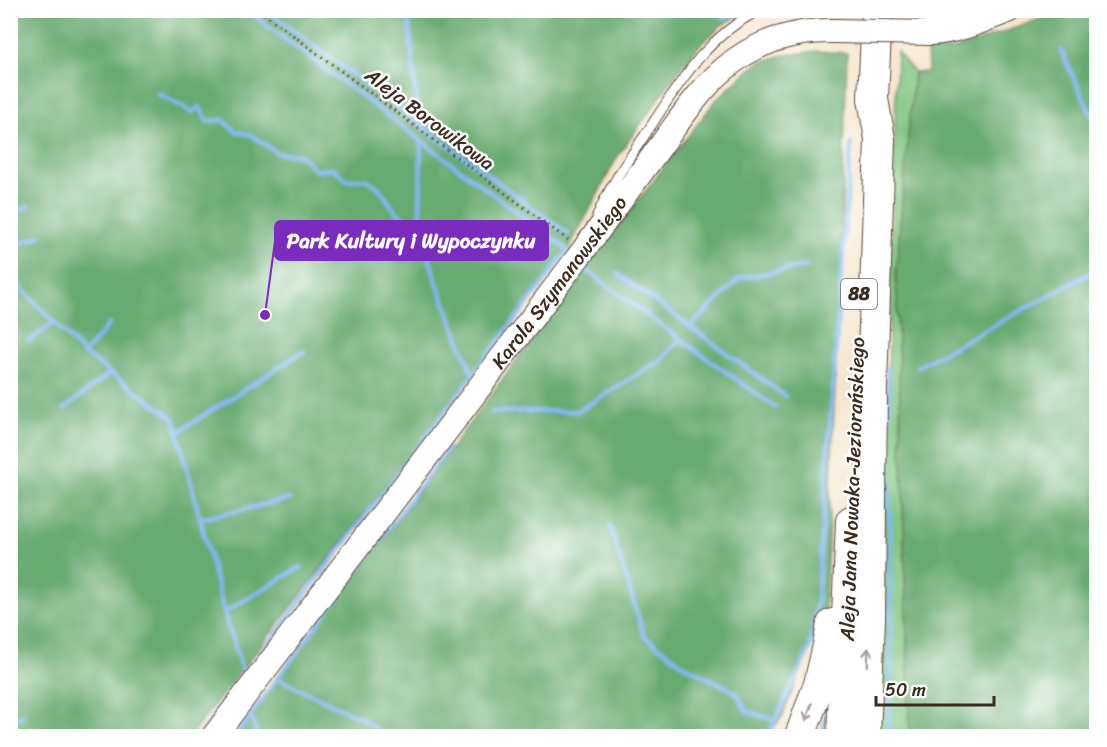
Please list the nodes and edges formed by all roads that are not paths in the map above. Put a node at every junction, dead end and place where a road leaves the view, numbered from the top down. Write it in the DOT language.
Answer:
graph roads {
  1 [pos="761,10"];
  2 [pos="877,10"];
  3 [pos="1010,10"];
  4 [pos="873,99"];
  5 [pos="583,252"];
  6 [pos="852,490"];
  7 [pos="214,736"];
  8 [pos="800,736"];
  9 [pos="842,736"];
  10 [pos="865,736"];
  1 -- 5 [label="lane"];
  2 -- 4 [label="main road, Aleja Jana Nowaka-Jeziorańskiego / 88"];
  3 -- 5 [label="street, Karola Szymanowskiego, bridge"];
  4 -- 6 [label="main road, Aleja Jana Nowaka-Jeziorańskiego / 88"];
  10 -- 4 [label="main road, Aleja Jana Nowaka-Jeziorańskiego / 88, one-way"];
  5 -- 7 [label="street, Karola Szymanowskiego"];
  6 -- 8 [label="main road, one-way"];
  6 -- 9 [label="main road, Aleja Jana Nowaka-Jeziorańskiego / 88"];
}
